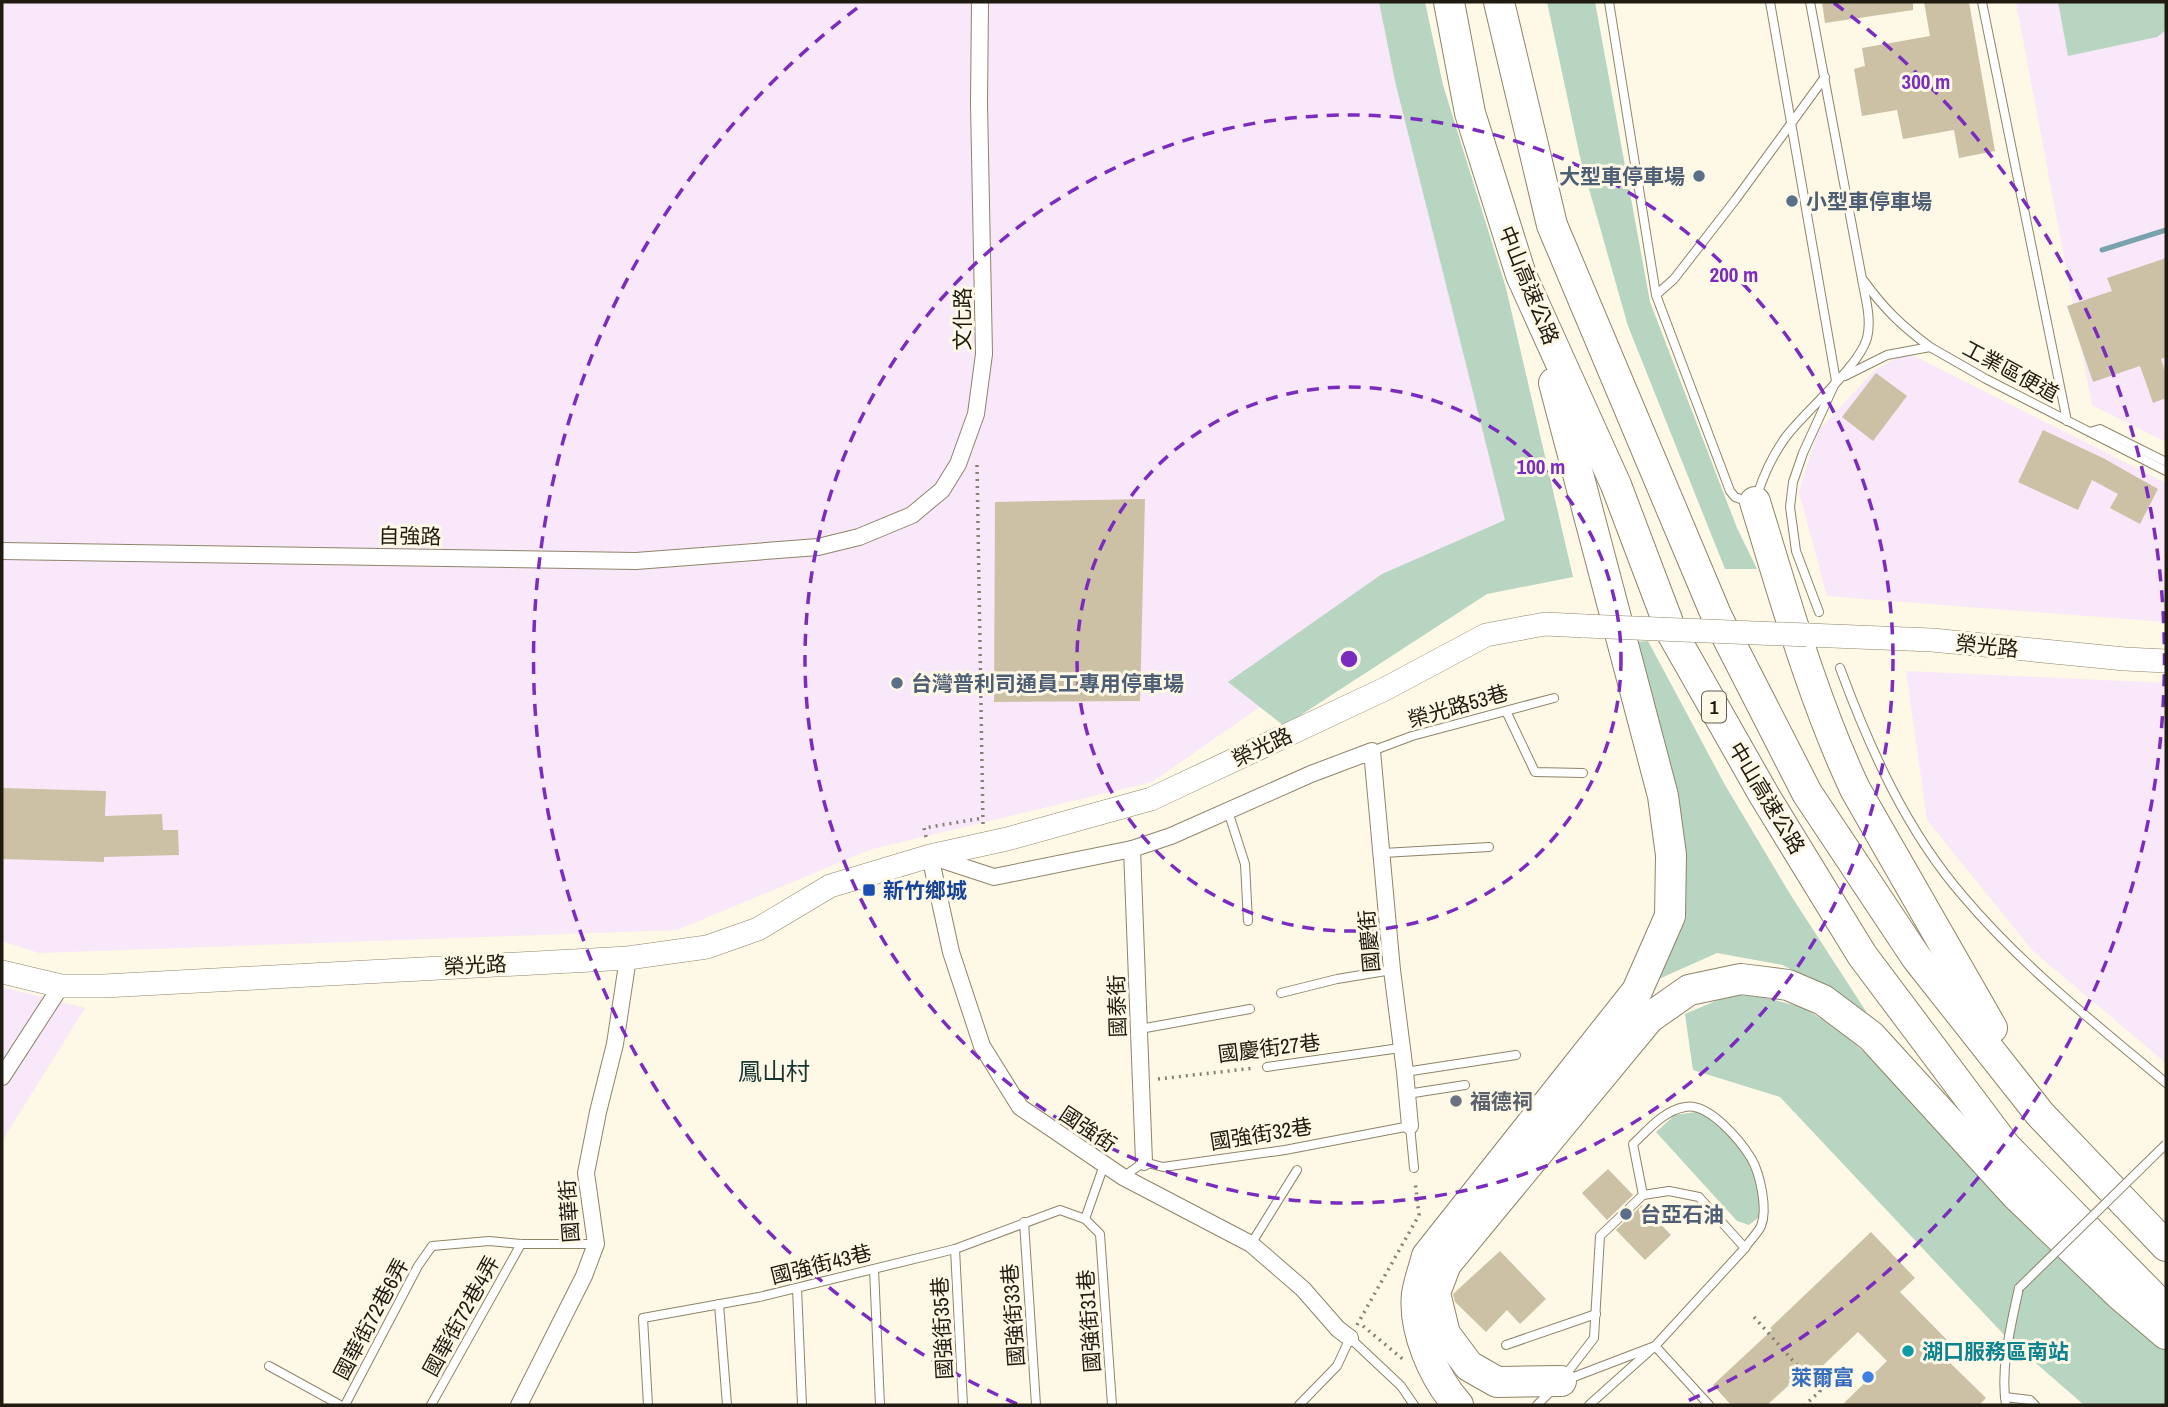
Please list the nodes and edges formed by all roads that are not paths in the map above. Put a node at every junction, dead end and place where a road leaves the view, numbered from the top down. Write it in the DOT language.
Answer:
graph roads {
  1 [pos="980,2"];
  2 [pos="1449,2"];
  3 [pos="1499,2"];
  4 [pos="1609,2"];
  5 [pos="1770,2"];
  6 [pos="1811,2"];
  7 [pos="1982,2"];
  8 [pos="1825,77"];
  9 [pos="1790,124"];
  10 [pos="1521,275"];
  11 [pos="1863,279"];
  12 [pos="1656,295"];
  13 [pos="1930,347"];
  14 [pos="1836,381"];
  15 [pos="2067,421"];
  16 [pos="2090,432"];
  17 [pos="2166,462"];
  18 [pos="2166,471"];
  19 [pos="1755,502"];
  20 [pos="818,547"];
  21 [pos="2,551"];
  22 [pos="1819,612"];
  23 [pos="2166,661"];
  24 [pos="1840,668"];
  25 [pos="1554,698"];
  26 [pos="1506,711"];
  27 [pos="1372,751"];
  28 [pos="1583,773"];
  29 [pos="1228,811"];
  30 [pos="1489,847"];
  31 [pos="1132,849"];
  32 [pos="1383,853"];
  33 [pos="930,856"];
  34 [pos="1248,921"];
  35 [pos="628,958"];
  36 [pos="1392,970"];
  37 [pos="2,972"];
  38 [pos="61,985"];
  39 [pos="1281,993"];
  40 [pos="1250,1009"];
  41 [pos="1140,1029"];
  42 [pos="1401,1048"];
  43 [pos="1516,1055"];
  44 [pos="1267,1067"];
  45 [pos="1405,1072"];
  46 [pos="2,1077"];
  47 [pos="2166,1083"];
  48 [pos="1465,1085"];
  49 [pos="1407,1094"];
  50 [pos="2040,1114"];
  51 [pos="1410,1126"];
  52 [pos="2166,1144"];
  53 [pos="1144,1162"];
  54 [pos="1104,1165"];
  55 [pos="1414,1168"];
  56 [pos="1297,1170"];
  57 [pos="1123,1177"];
  58 [pos="1643,1195"];
  59 [pos="1085,1219"];
  60 [pos="1024,1222"];
  61 [pos="521,1244"];
  62 [pos="596,1244"];
  63 [pos="1251,1244"];
  64 [pos="2166,1246"];
  65 [pos="1745,1248"];
  66 [pos="955,1249"];
  67 [pos="874,1269"];
  68 [pos="797,1288"];
  69 [pos="719,1304"];
  70 [pos="2166,1310"];
  71 [pos="1596,1314"];
  72 [pos="2166,1334"];
  73 [pos="1350,1338"];
  74 [pos="1506,1345"];
  75 [pos="1655,1346"];
  76 [pos="269,1366"];
  77 [pos="1561,1381"];
  78 [pos="2006,1401"];
  79 [pos="343,1405"];
  80 [pos="431,1405"];
  81 [pos="519,1405"];
  82 [pos="648,1405"];
  83 [pos="727,1405"];
  84 [pos="802,1405"];
  85 [pos="880,1405"];
  86 [pos="963,1405"];
  87 [pos="1036,1405"];
  88 [pos="1112,1405"];
  89 [pos="1299,1405"];
  90 [pos="1414,1405"];
  91 [pos="1458,1405"];
  92 [pos="1537,1405"];
  93 [pos="1590,1405"];
  94 [pos="1709,1405"];
  95 [pos="2035,1405"];
  1 -- 20 [label="street, 文化路"];
  2 -- 10 [label="highway, 中山高速公路 / 1"];
  3 -- 50 [label="highway, 中山高速公路 / 1"];
  4 -- 12 [label="lane"];
  5 -- 9 [label="lane"];
  6 -- 8 [label="lane"];
  7 -- 15 [label="lane"];
  8 -- 9 [label="lane"];
  8 -- 11 [label="lane"];
  9 -- 12 [label="lane"];
  9 -- 14 [label="lane"];
  10 -- 70 [label="highway, 中山高速公路 / 1"];
  10 -- 91 [label="highway"];
  11 -- 13 [label="lane"];
  11 -- 14 [label="lane"];
  12 -- 19 [label="lane"];
  13 -- 14 [label="lane, 工業區便道"];
  13 -- 15 [label="lane, 工業區便道"];
  14 -- 19 [label="lane"];
  14 -- 22 [label="lane"];
  15 -- 16 [label="lane, 工業區便道"];
  16 -- 17 [label="lane"];
  16 -- 18 [label="lane, 工業區便道"];
  19 -- 50 [label="highway"];
  20 -- 21 [label="street, 自強路"];
  23 -- 33 [label="street, 榮光路, bridge"];
  24 -- 47 [label="lane"];
  25 -- 26 [label="lane, 榮光路53巷"];
  26 -- 27 [label="lane, 榮光路53巷"];
  26 -- 28 [label="lane"];
  27 -- 29 [label="street"];
  27 -- 32 [label="street, 國慶街"];
  29 -- 31 [label="street"];
  29 -- 34 [label="lane"];
  30 -- 32 [label="lane"];
  31 -- 33 [label="street"];
  31 -- 41 [label="street, 國泰街"];
  32 -- 36 [label="street, 國慶街"];
  33 -- 35 [label="street, 榮光路"];
  33 -- 54 [label="street, 國強街"];
  35 -- 38 [label="street, 榮光路"];
  35 -- 62 [label="street, 國華街"];
  36 -- 39 [label="lane"];
  36 -- 42 [label="street, 國慶街"];
  37 -- 38 [label="street, 榮光路"];
  38 -- 46 [label="street"];
  40 -- 41 [label="lane"];
  41 -- 53 [label="street, 國泰街"];
  42 -- 44 [label="lane, 國慶街27巷"];
  42 -- 45 [label="street, 國慶街"];
  43 -- 45 [label="lane"];
  45 -- 49 [label="street, 國慶街"];
  48 -- 49 [label="lane"];
  49 -- 51 [label="street, 國慶街"];
  50 -- 64 [label="highway, 中山高速公路 / 1"];
  51 -- 53 [label="lane, 國強街32巷"];
  51 -- 55 [label="lane"];
  52 -- 78 [label="lane, bridge"];
  53 -- 57 [label="lane"];
  54 -- 57 [label="street, 國強街"];
  54 -- 59 [label="lane"];
  56 -- 63 [label="lane"];
  57 -- 63 [label="street, 國強街"];
  58 -- 65 [label="lane"];
  58 -- 65 [label="lane"];
  58 -- 71 [label="lane"];
  59 -- 60 [label="lane, 國強街43巷"];
  59 -- 88 [label="lane, 國強街31巷"];
  60 -- 66 [label="lane, 國強街43巷"];
  60 -- 87 [label="lane, 國強街33巷"];
  61 -- 62 [label="lane, 國華街72巷6弄"];
  61 -- 79 [label="lane, 國華街72巷6弄"];
  61 -- 80 [label="lane, 國華街72巷4弄"];
  62 -- 81 [label="street, 國華街"];
  63 -- 73 [label="street, 國強街"];
  65 -- 75 [label="lane"];
  66 -- 67 [label="lane, 國強街43巷"];
  66 -- 86 [label="lane, 國強街35巷"];
  67 -- 68 [label="lane, 國強街43巷"];
  67 -- 85 [label="lane"];
  68 -- 69 [label="lane, 國強街43巷"];
  68 -- 84 [label="lane"];
  69 -- 82 [label="lane, 國強街43巷"];
  69 -- 83 [label="lane"];
  71 -- 74 [label="lane"];
  71 -- 77 [label="lane"];
  72 -- 77 [label="highway"];
  73 -- 89 [label="lane"];
  73 -- 90 [label="lane"];
  75 -- 77 [label="lane"];
  75 -- 93 [label="lane"];
  75 -- 94 [label="lane"];
  76 -- 79 [label="lane"];
  77 -- 92 [label="lane"];
  78 -- 95 [label="lane"];
}
